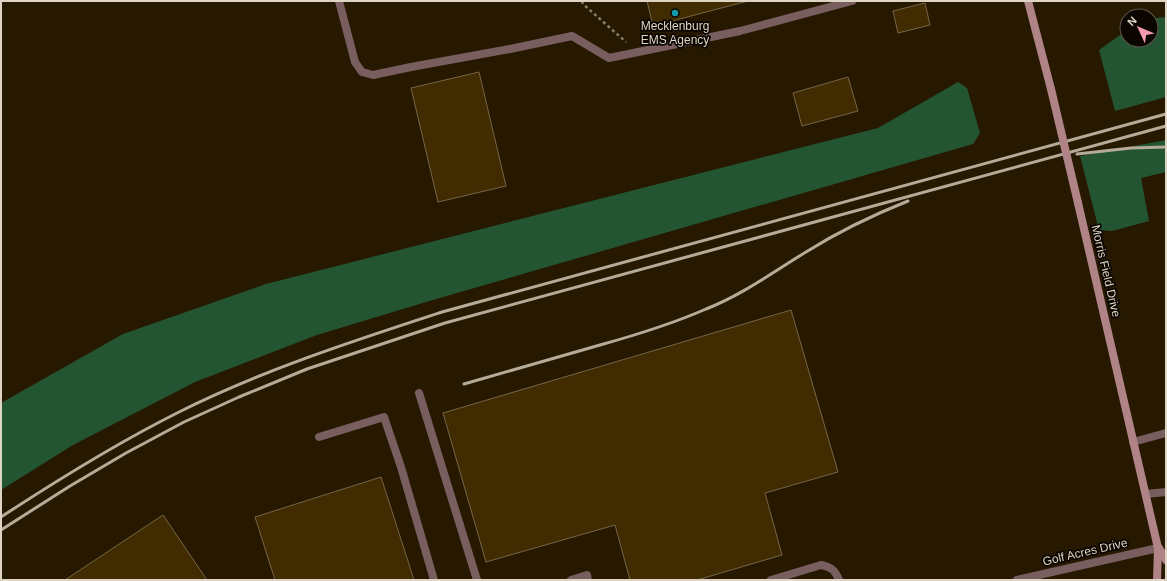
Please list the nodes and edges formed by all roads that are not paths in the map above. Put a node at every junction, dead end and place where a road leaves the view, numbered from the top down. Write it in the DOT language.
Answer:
graph roads {
  1 [pos="339,1"];
  2 [pos="852,1"];
  3 [pos="1028,1"];
  4 [pos="419,393"];
  5 [pos="1166,433"];
  6 [pos="319,437"];
  7 [pos="1133,442"];
  8 [pos="1166,492"];
  9 [pos="1146,494"];
  10 [pos="1158,548"];
  11 [pos="1166,560"];
  12 [pos="434,580"];
  13 [pos="476,580"];
  14 [pos="570,580"];
  15 [pos="588,580"];
  16 [pos="771,580"];
  17 [pos="839,580"];
  18 [pos="1017,580"];
  19 [pos="1157,580"];
  1 -- 2 [label="street"];
  3 -- 7 [label="street, Morris Field Drive, bridge"];
  4 -- 13 [label="street"];
  5 -- 7 [label="street"];
  6 -- 12 [label="street"];
  7 -- 9 [label="street, Morris Field Drive"];
  8 -- 9 [label="street"];
  9 -- 10 [label="street, Morris Field Drive"];
  10 -- 11 [label="street, Morris Field Drive"];
  10 -- 18 [label="street, Golf Acres Drive"];
  10 -- 19 [label="street, Morris Field Drive"];
  14 -- 15 [label="street"];
  16 -- 17 [label="street"];
}
